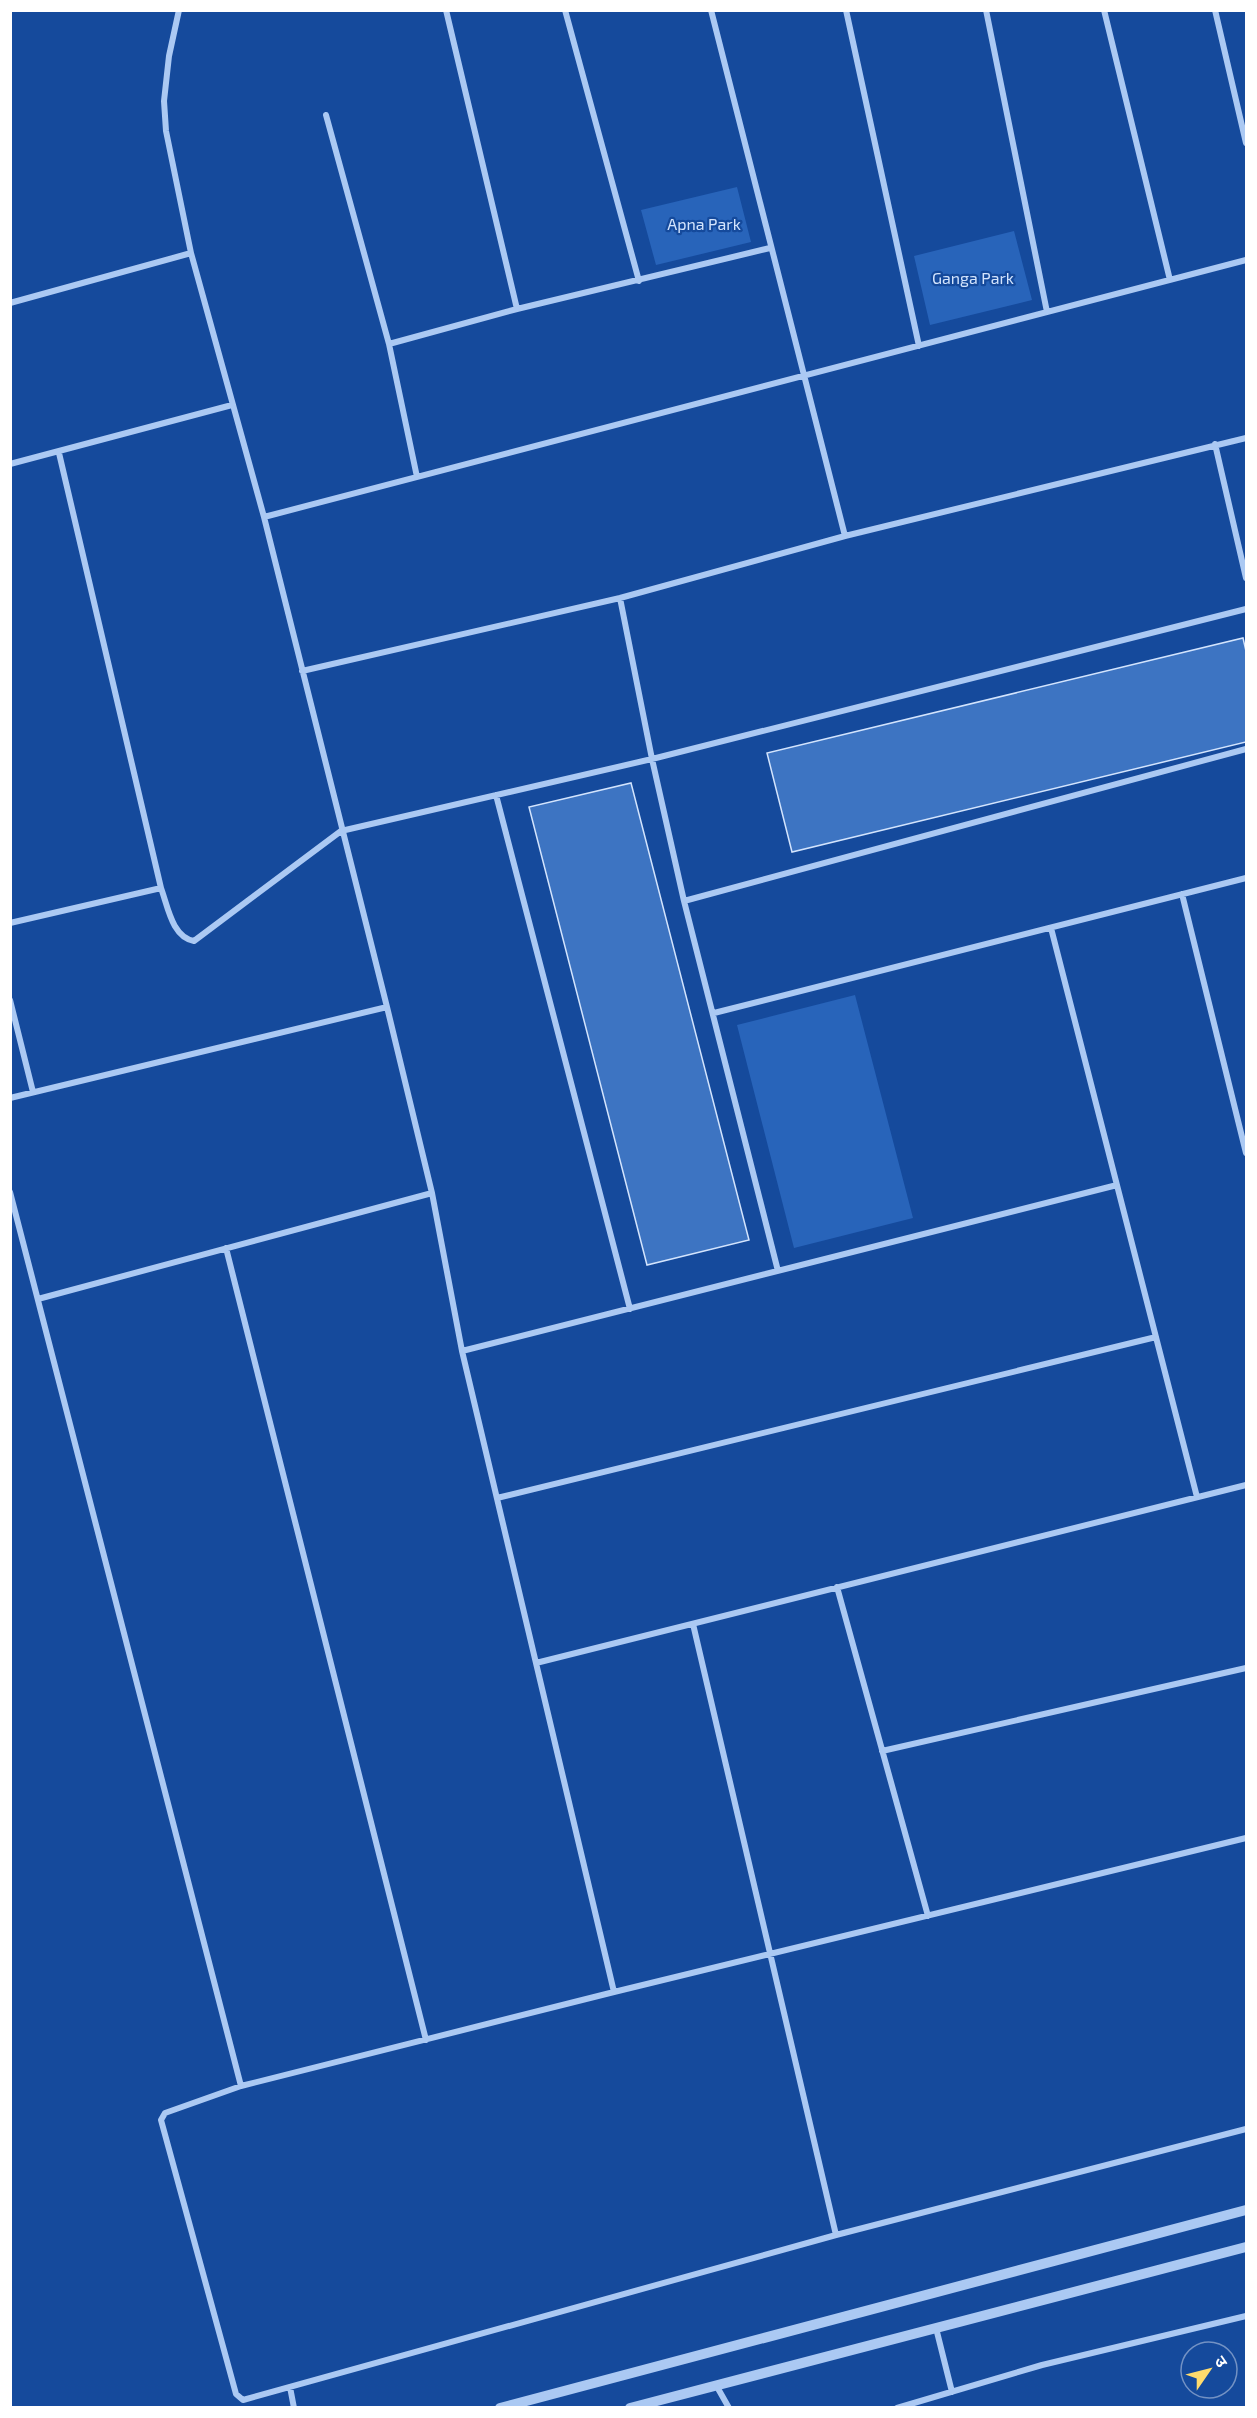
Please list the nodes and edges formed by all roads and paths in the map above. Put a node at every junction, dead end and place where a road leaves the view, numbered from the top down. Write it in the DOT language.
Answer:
graph roads {
  1 [pos="179,10"];
  2 [pos="446,10"];
  3 [pos="565,10"];
  4 [pos="711,10"];
  5 [pos="846,10"];
  6 [pos="986,10"];
  7 [pos="1104,10"];
  8 [pos="1215,10"];
  9 [pos="326,115"];
  10 [pos="1246,143"];
  11 [pos="770,248"];
  12 [pos="191,253"];
  13 [pos="1246,260"];
  14 [pos="1170,280"];
  15 [pos="639,281"];
  16 [pos="10,303"];
  17 [pos="517,309"];
  18 [pos="1047,312"];
  19 [pos="389,344"];
  20 [pos="919,346"];
  21 [pos="806,377"];
  22 [pos="232,405"];
  23 [pos="1246,438"];
  24 [pos="1215,444"];
  25 [pos="59,453"];
  26 [pos="10,464"];
  27 [pos="417,477"];
  28 [pos="264,517"];
  29 [pos="845,536"];
  30 [pos="1246,578"];
  31 [pos="620,598"];
  32 [pos="1246,609"];
  33 [pos="302,670"];
  34 [pos="1246,749"];
  35 [pos="652,759"];
  36 [pos="496,795"];
  37 [pos="341,831"];
  38 [pos="1246,878"];
  39 [pos="161,888"];
  40 [pos="1182,894"];
  41 [pos="684,901"];
  42 [pos="10,923"];
  43 [pos="1051,928"];
  44 [pos="10,1000"];
  45 [pos="387,1007"];
  46 [pos="714,1013"];
  47 [pos="33,1092"];
  48 [pos="10,1098"];
  49 [pos="1246,1153"];
  50 [pos="1117,1185"];
  51 [pos="10,1192"];
  52 [pos="432,1194"];
  53 [pos="226,1248"];
  54 [pos="778,1271"];
  55 [pos="38,1299"];
  56 [pos="630,1309"];
  57 [pos="1156,1337"];
  58 [pos="462,1351"];
  59 [pos="1246,1485"];
  60 [pos="1197,1497"];
  61 [pos="497,1498"];
  62 [pos="837,1587"];
  63 [pos="693,1623"];
  64 [pos="536,1663"];
  65 [pos="1246,1668"];
  66 [pos="882,1751"];
  67 [pos="1246,1838"];
  68 [pos="928,1916"];
  69 [pos="770,1954"];
  70 [pos="614,1992"];
  71 [pos="426,2040"];
  72 [pos="241,2086"];
  73 [pos="1246,2129"];
  74 [pos="1246,2210"];
  75 [pos="836,2235"];
  76 [pos="1246,2247"];
  77 [pos="1246,2316"];
  78 [pos="936,2328"];
  79 [pos="715,2385"];
  80 [pos="290,2387"];
  81 [pos="952,2392"];
  82 [pos="294,2408"];
  83 [pos="500,2408"];
  84 [pos="630,2408"];
  85 [pos="729,2408"];
  86 [pos="897,2408"];
  1 -- 12 [label="street"];
  2 -- 17 [label="street"];
  3 -- 15 [label="street"];
  4 -- 11 [label="street"];
  5 -- 20 [label="street"];
  6 -- 18 [label="street"];
  7 -- 14 [label="street"];
  8 -- 10 [label="street"];
  9 -- 19 [label="street"];
  11 -- 15 [label="street"];
  11 -- 21 [label="street"];
  12 -- 16 [label="street"];
  12 -- 22 [label="street"];
  13 -- 14 [label="street"];
  14 -- 18 [label="street"];
  15 -- 17 [label="street"];
  17 -- 19 [label="street"];
  18 -- 20 [label="street"];
  19 -- 27 [label="street"];
  20 -- 21 [label="street"];
  21 -- 27 [label="street"];
  21 -- 29 [label="street"];
  22 -- 25 [label="street"];
  22 -- 28 [label="street"];
  23 -- 24 [label="street"];
  24 -- 29 [label="street"];
  24 -- 30 [label="street"];
  25 -- 26 [label="street"];
  25 -- 39 [label="street"];
  27 -- 28 [label="street"];
  28 -- 33 [label="street"];
  29 -- 31 [label="street"];
  31 -- 33 [label="street"];
  31 -- 35 [label="street"];
  32 -- 35 [label="street"];
  33 -- 37 [label="street"];
  34 -- 41 [label="street"];
  35 -- 36 [label="street"];
  35 -- 41 [label="street"];
  36 -- 37 [label="street"];
  36 -- 56 [label="street"];
  37 -- 39 [label="street"];
  37 -- 45 [label="street"];
  38 -- 40 [label="street"];
  39 -- 42 [label="street"];
  40 -- 43 [label="street"];
  40 -- 49 [label="street"];
  41 -- 46 [label="street"];
  43 -- 46 [label="street"];
  43 -- 50 [label="street"];
  44 -- 47 [label="street"];
  45 -- 47 [label="street"];
  45 -- 52 [label="street"];
  46 -- 54 [label="street"];
  47 -- 48 [label="street"];
  50 -- 54 [label="street"];
  50 -- 57 [label="street"];
  51 -- 55 [label="street"];
  52 -- 53 [label="street"];
  52 -- 58 [label="street"];
  53 -- 55 [label="street"];
  53 -- 71 [label="street"];
  54 -- 56 [label="street"];
  55 -- 72 [label="street"];
  56 -- 58 [label="street"];
  57 -- 60 [label="street"];
  57 -- 61 [label="street"];
  58 -- 61 [label="street"];
  59 -- 60 [label="street"];
  60 -- 62 [label="street"];
  61 -- 64 [label="street"];
  62 -- 63 [label="street"];
  62 -- 66 [label="street"];
  63 -- 64 [label="street"];
  63 -- 69 [label="street"];
  64 -- 70 [label="street"];
  65 -- 66 [label="street"];
  66 -- 68 [label="street"];
  67 -- 68 [label="street"];
  68 -- 69 [label="street"];
  69 -- 70 [label="street"];
  69 -- 75 [label="street"];
  70 -- 71 [label="street"];
  71 -- 72 [label="street"];
  72 -- 80 [label="street"];
  73 -- 75 [label="street"];
  74 -- 83 [label="street"];
  75 -- 80 [label="street"];
  76 -- 78 [label="street"];
  77 -- 81 [label="street"];
  78 -- 79 [label="street"];
  78 -- 81 [label="street"];
  79 -- 84 [label="street"];
  79 -- 85 [label="street"];
  80 -- 82 [label="street"];
  81 -- 86 [label="street"];
}
